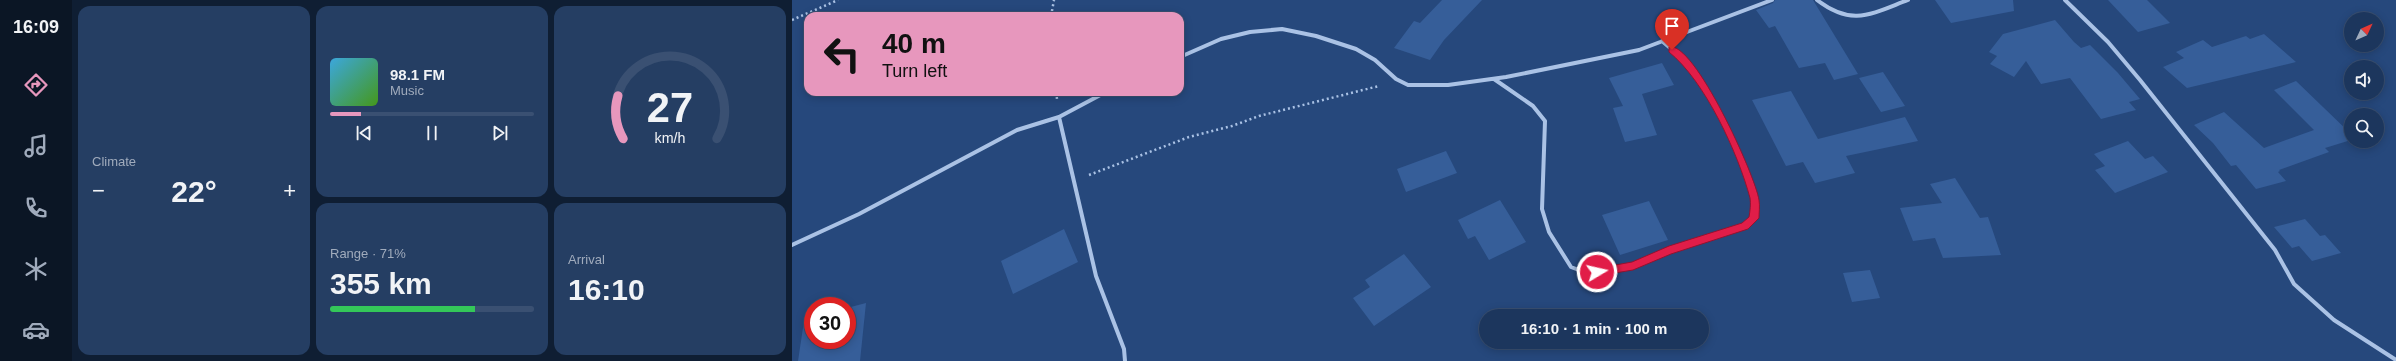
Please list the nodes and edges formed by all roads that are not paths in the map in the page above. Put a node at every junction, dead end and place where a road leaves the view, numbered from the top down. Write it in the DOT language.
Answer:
graph roads {
  1 [pos="1772,0"];
  2 [pos="1817,0"];
  3 [pos="1908,0"];
  4 [pos="2065,0"];
  5 [pos="1662,41"];
  6 [pos="1184,55"];
  7 [pos="1494,79"];
  8 [pos="1098,96"];
  9 [pos="1059,117"];
  10 [pos="792,245"];
  11 [pos="2396,360"];
  12 [pos="1125,361"];
  1 -- 5 [label="street"];
  2 -- 3 [label="street"];
  4 -- 11 [label="street"];
  5 -- 7 [label="street"];
  5 -- 7 [label="street"];
  6 -- 7 [label="street"];
  8 -- 9 [label="street"];
  9 -- 10 [label="street"];
  9 -- 12 [label="street"];
}
